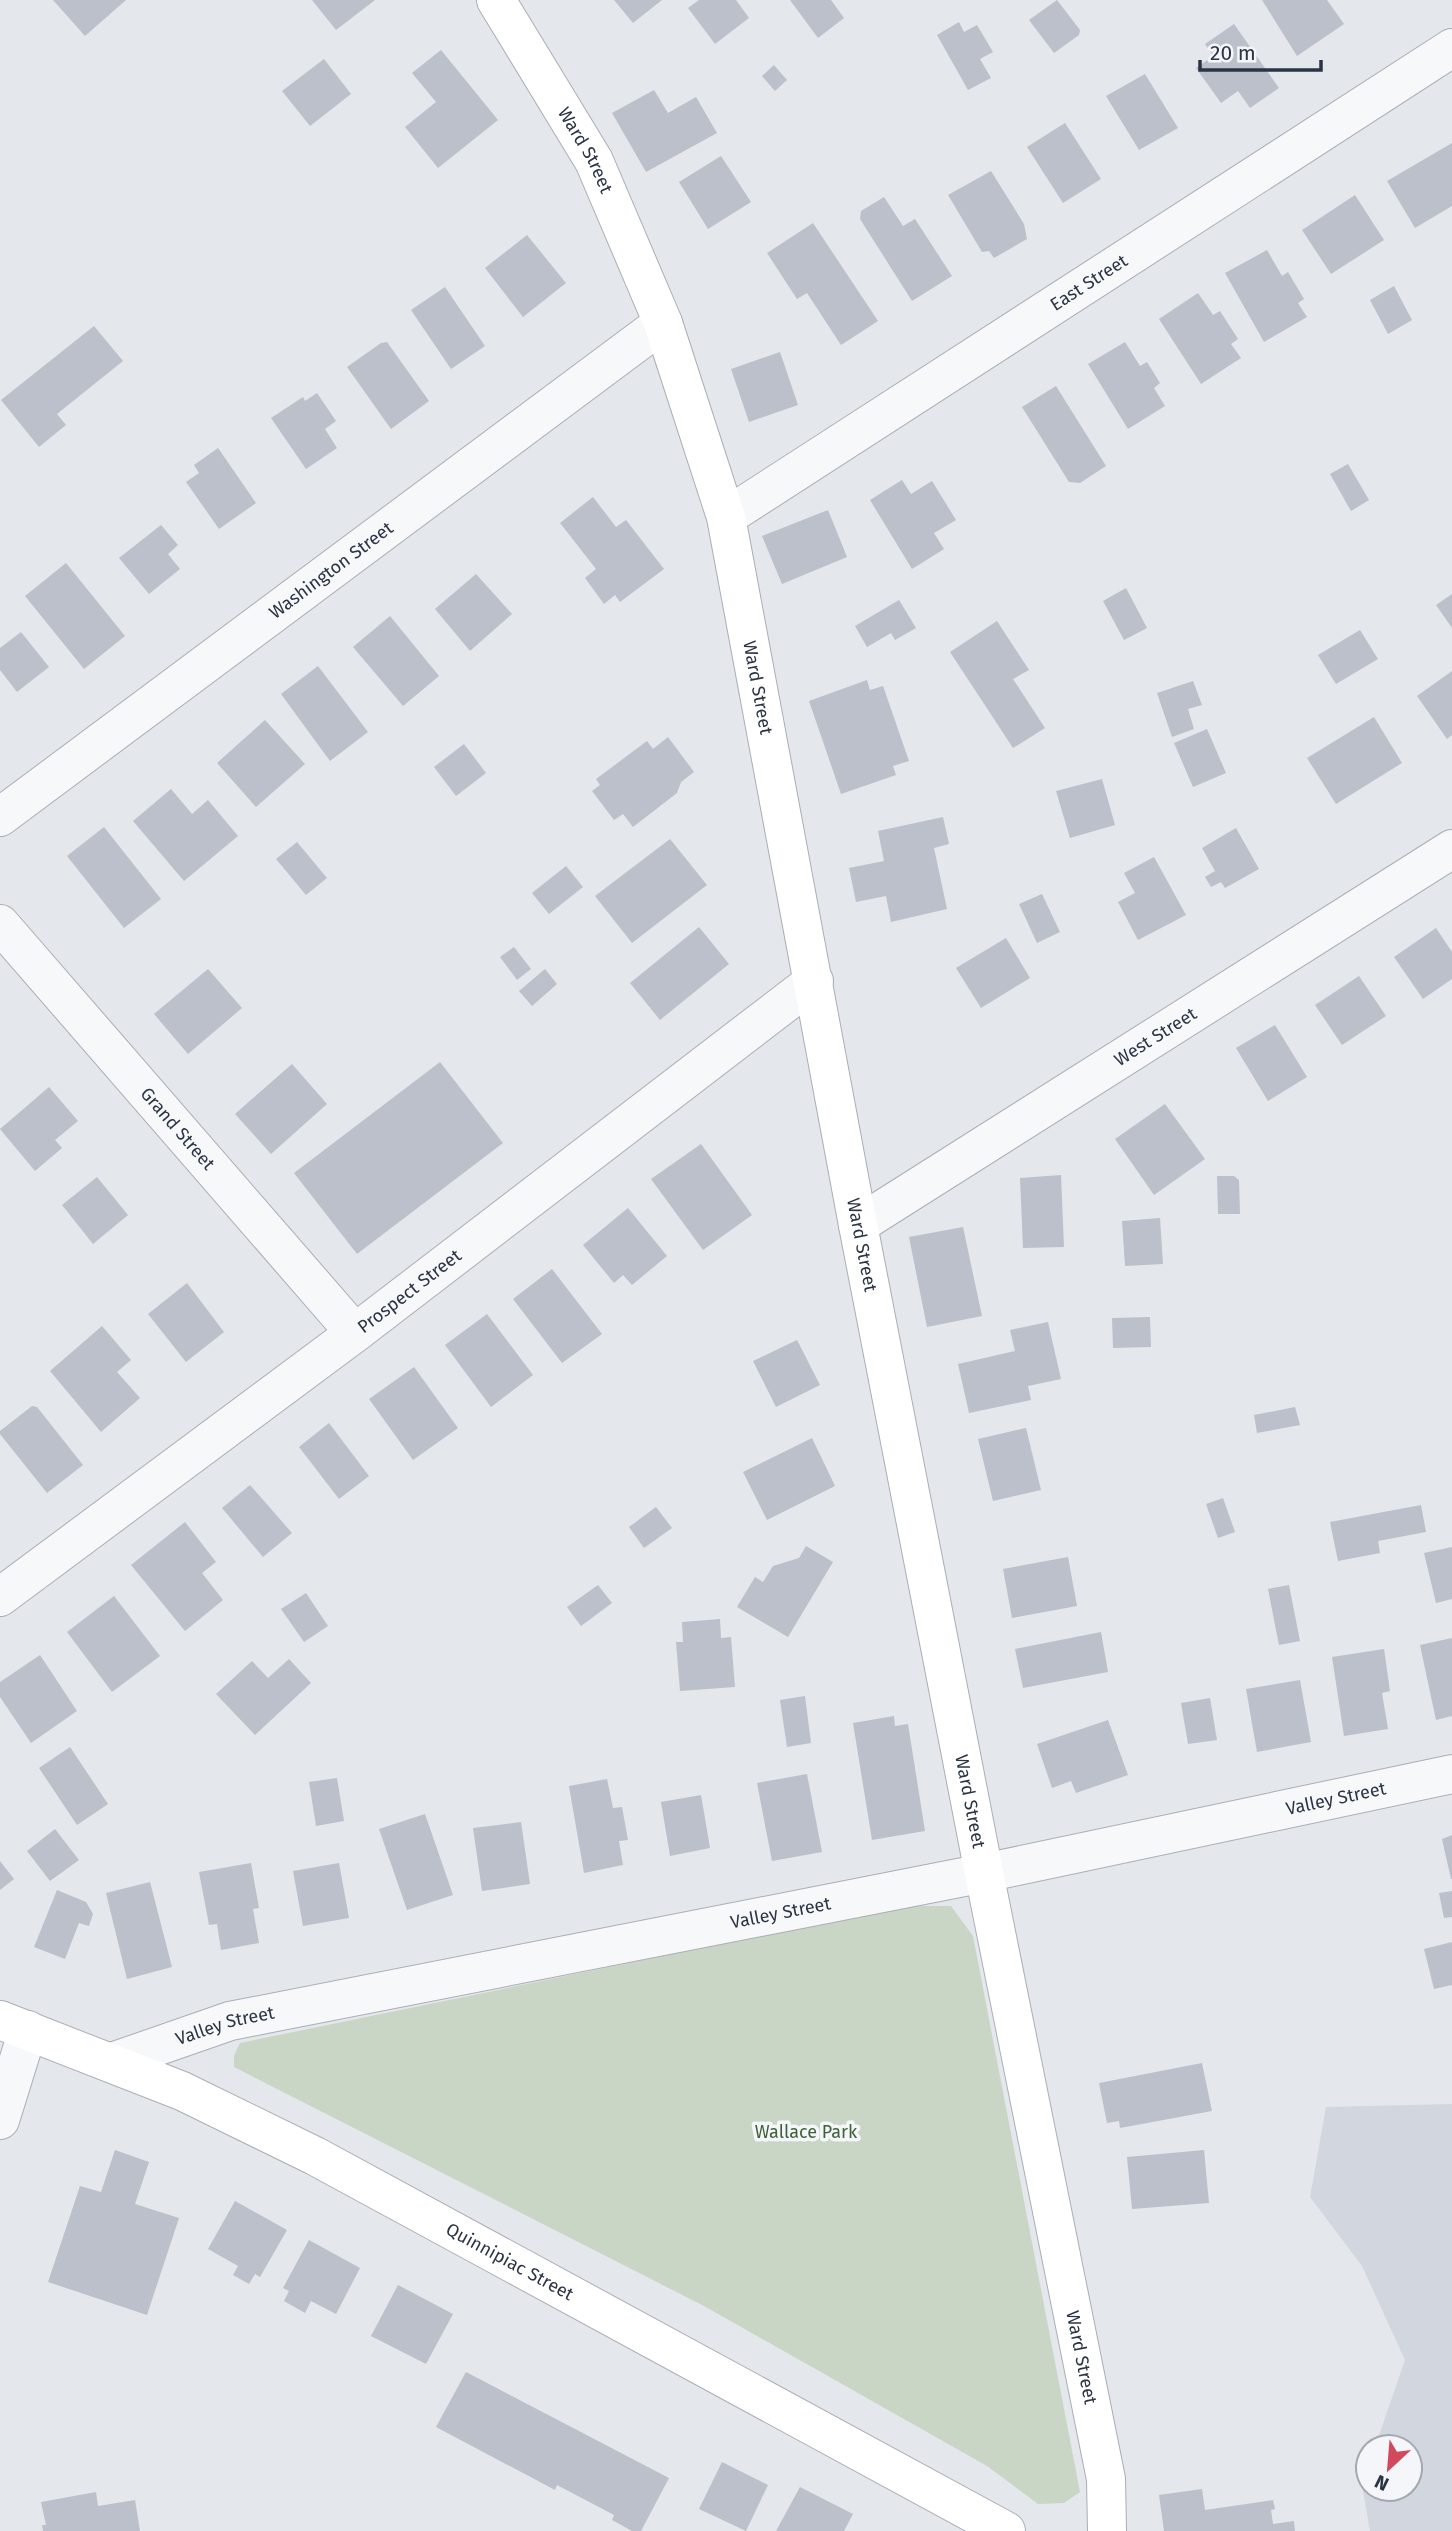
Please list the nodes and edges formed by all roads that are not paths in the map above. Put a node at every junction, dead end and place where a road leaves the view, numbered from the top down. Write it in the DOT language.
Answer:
graph roads {
  1 [pos="496,0"];
  2 [pos="1452,48"];
  3 [pos="663,323"];
  4 [pos="726,517"];
  5 [pos="0,817"];
  6 [pos="1452,849"];
  7 [pos="0,923"];
  8 [pos="814,981"];
  9 [pos="858,1225"];
  10 [pos="355,1333"];
  11 [pos="0,1597"];
  12 [pos="1452,1774"];
  13 [pos="984,1873"];
  14 [pos="14,2025"];
  15 [pos="112,2062"];
  16 [pos="0,2120"];
  17 [pos="1006,2531"];
  18 [pos="1107,2531"];
  1 -- 3 [label="street, Ward Street"];
  2 -- 4 [label="street, East Street"];
  3 -- 4 [label="street, Ward Street"];
  3 -- 5 [label="street, Washington Street"];
  4 -- 8 [label="street, Ward Street"];
  6 -- 9 [label="street, West Street"];
  7 -- 10 [label="street, Grand Street"];
  8 -- 9 [label="street, Ward Street"];
  8 -- 10 [label="street, Prospect Street"];
  9 -- 13 [label="street, Ward Street"];
  10 -- 11 [label="street, Prospect Street"];
  12 -- 13 [label="street, Valley Street"];
  13 -- 15 [label="street, Valley Street"];
  13 -- 18 [label="street, Ward Street"];
  14 -- 15 [label="street, Quinnipiac Street"];
  14 -- 16 [label="street"];
  15 -- 17 [label="street, Quinnipiac Street"];
}
